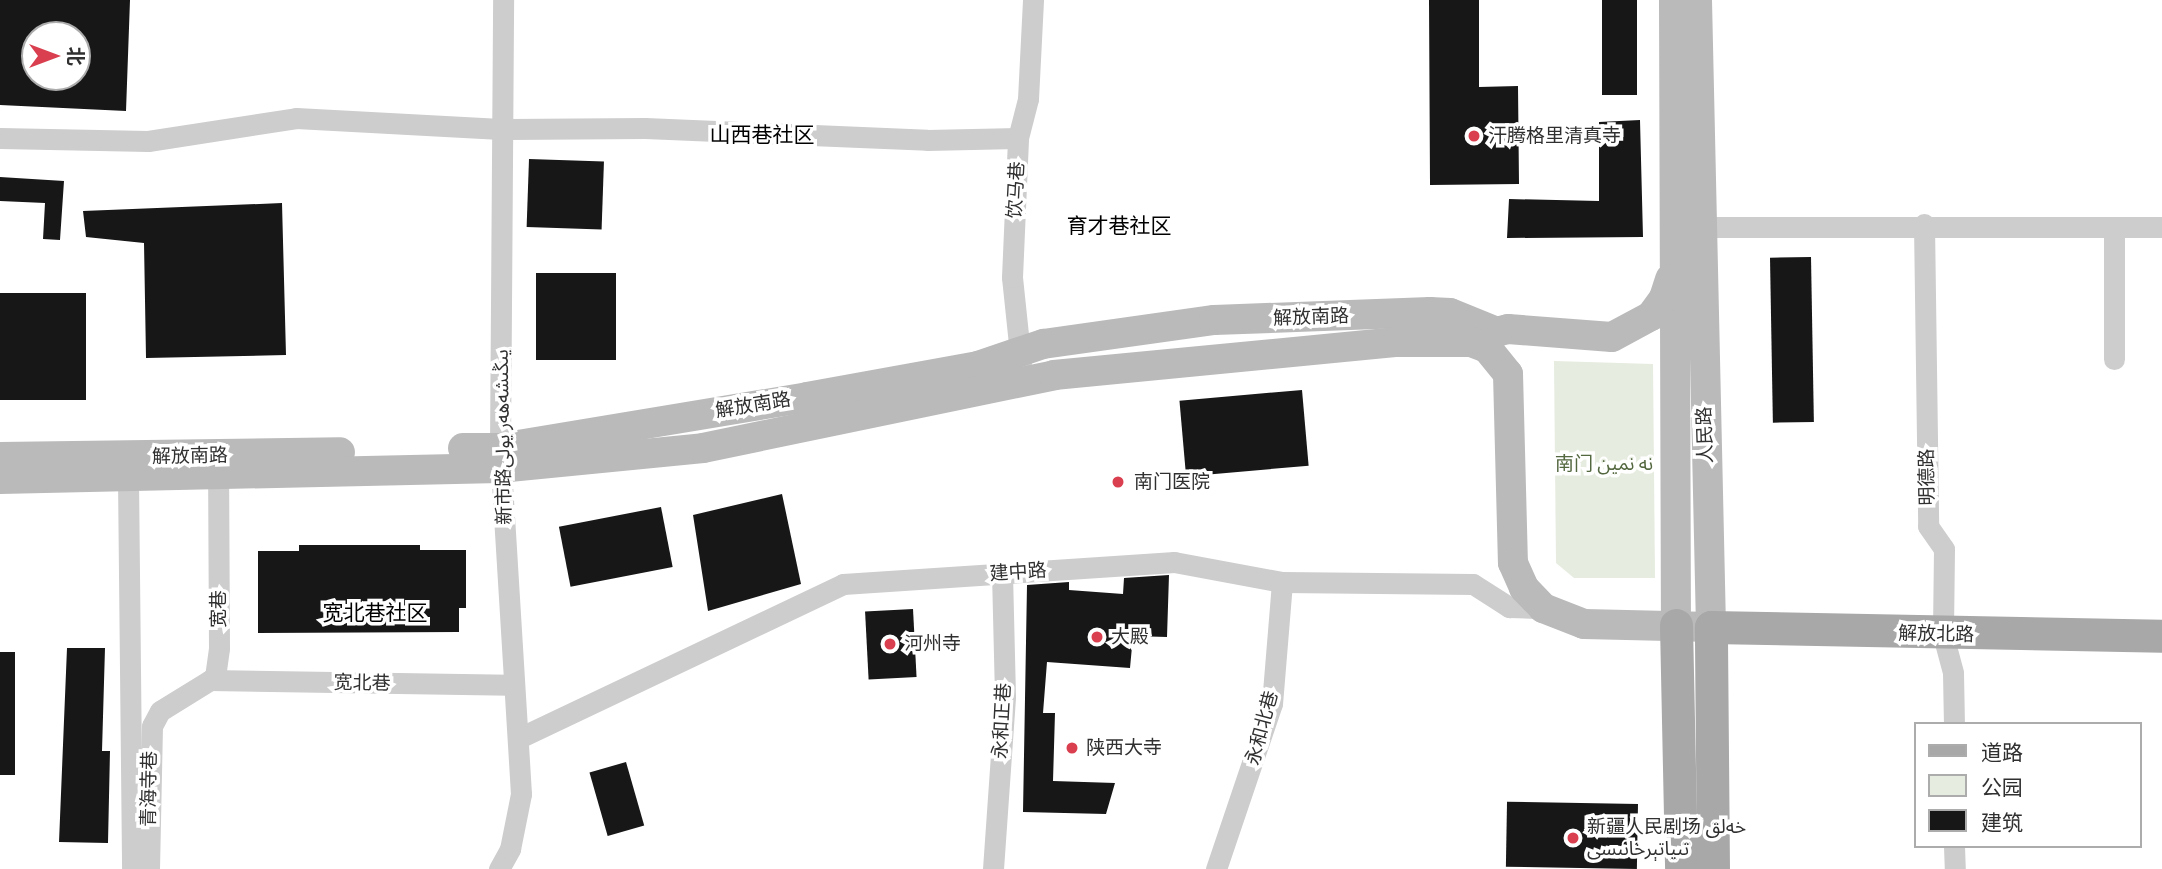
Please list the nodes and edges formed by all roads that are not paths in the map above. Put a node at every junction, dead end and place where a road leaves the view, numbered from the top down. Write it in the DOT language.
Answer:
graph roads {
  1 [pos="503,0"];
  2 [pos="1033,0"];
  3 [pos="1674,0"];
  4 [pos="1697,0"];
  5 [pos="501,129"];
  6 [pos="0,138"];
  7 [pos="1018,138"];
  8 [pos="1924,225"];
  9 [pos="1701,228"];
  10 [pos="2114,228"];
  11 [pos="2162,228"];
  12 [pos="1674,254"];
  13 [pos="1497,332"];
  14 [pos="1454,342"];
  15 [pos="1020,352"];
  16 [pos="2114,359"];
  17 [pos="1023,382"];
  18 [pos="1511,391"];
  19 [pos="0,457"];
  20 [pos="500,458"];
  21 [pos="218,477"];
  22 [pos="128,478"];
  23 [pos="0,479"];
  24 [pos="1002,573"];
  25 [pos="1282,582"];
  26 [pos="1543,608"];
  27 [pos="1676,625"];
  28 [pos="1710,627"];
  29 [pos="1943,635"];
  30 [pos="2162,636"];
  31 [pos="210,680"];
  32 [pos="514,685"];
  33 [pos="1954,722"];
  34 [pos="519,738"];
  35 [pos="1955,848"];
  36 [pos="132,869"];
  37 [pos="149,869"];
  38 [pos="499,869"];
  39 [pos="993,869"];
  40 [pos="1216,869"];
  41 [pos="1681,869"];
  42 [pos="1713,869"];
  43 [pos="1955,869"];
  1 -- 5 [label="street, 新市路يىڭىشەھەر يولى"];
  2 -- 7 [label="street, 饮马巷"];
  3 -- 12 [label="main road, 人民路"];
  4 -- 9 [label="main road, 人民路"];
  5 -- 6 [label="street"];
  5 -- 7 [label="street"];
  5 -- 20 [label="street, 新市路يىڭىشەھەر يولى"];
  7 -- 15 [label="street, 饮马巷"];
  8 -- 9 [label="street"];
  8 -- 10 [label="street"];
  8 -- 29 [label="street, 明德路"];
  9 -- 28 [label="main road, 人民路"];
  10 -- 11 [label="street"];
  10 -- 16 [label="street"];
  12 -- 13 [label="main road, 解放南路"];
  12 -- 27 [label="main road, 人民路"];
  13 -- 14 [label="main road, 解放南路"];
  13 -- 15 [label="main road, 解放南路"];
  13 -- 18 [label="main road"];
  14 -- 17 [label="main road, 解放南路"];
  14 -- 18 [label="main road, 解放南路"];
  15 -- 17 [label="street, 饮马巷"];
  15 -- 20 [label="main road, 解放南路"];
  17 -- 20 [label="main road, 解放南路"];
  18 -- 26 [label="main road, 解放南路"];
  19 -- 20 [label="main road, 解放南路"];
  20 -- 21 [label="main road, 解放南路"];
  20 -- 32 [label="street, 新市路يىڭىشەھەر يولى"];
  21 -- 22 [label="main road, 解放南路"];
  21 -- 31 [label="street, 宽巷"];
  22 -- 23 [label="main road, 解放南路"];
  22 -- 36 [label="street, 青海寺巷"];
  24 -- 25 [label="street, 建中路"];
  24 -- 34 [label="street, 建中路"];
  24 -- 39 [label="street, 永和正巷"];
  25 -- 26 [label="street, 建中路"];
  25 -- 40 [label="street, 永和北巷"];
  26 -- 27 [label="main road, 解放南路"];
  27 -- 28 [label="main road, 解放南路"];
  27 -- 41 [label="main road, 人民路"];
  28 -- 29 [label="main road, 解放北路"];
  28 -- 42 [label="main road, 人民路"];
  29 -- 30 [label="main road, 解放北路"];
  29 -- 33 [label="street, 明德路"];
  31 -- 32 [label="street, 宽北巷"];
  31 -- 37 [label="street, 青海寺巷"];
  32 -- 34 [label="street, 新市路يىڭىشەھەر يولى"];
  34 -- 38 [label="street, 新市路يىڭىشەھەر يولى"];
  35 -- 43 [label="street"];
}
